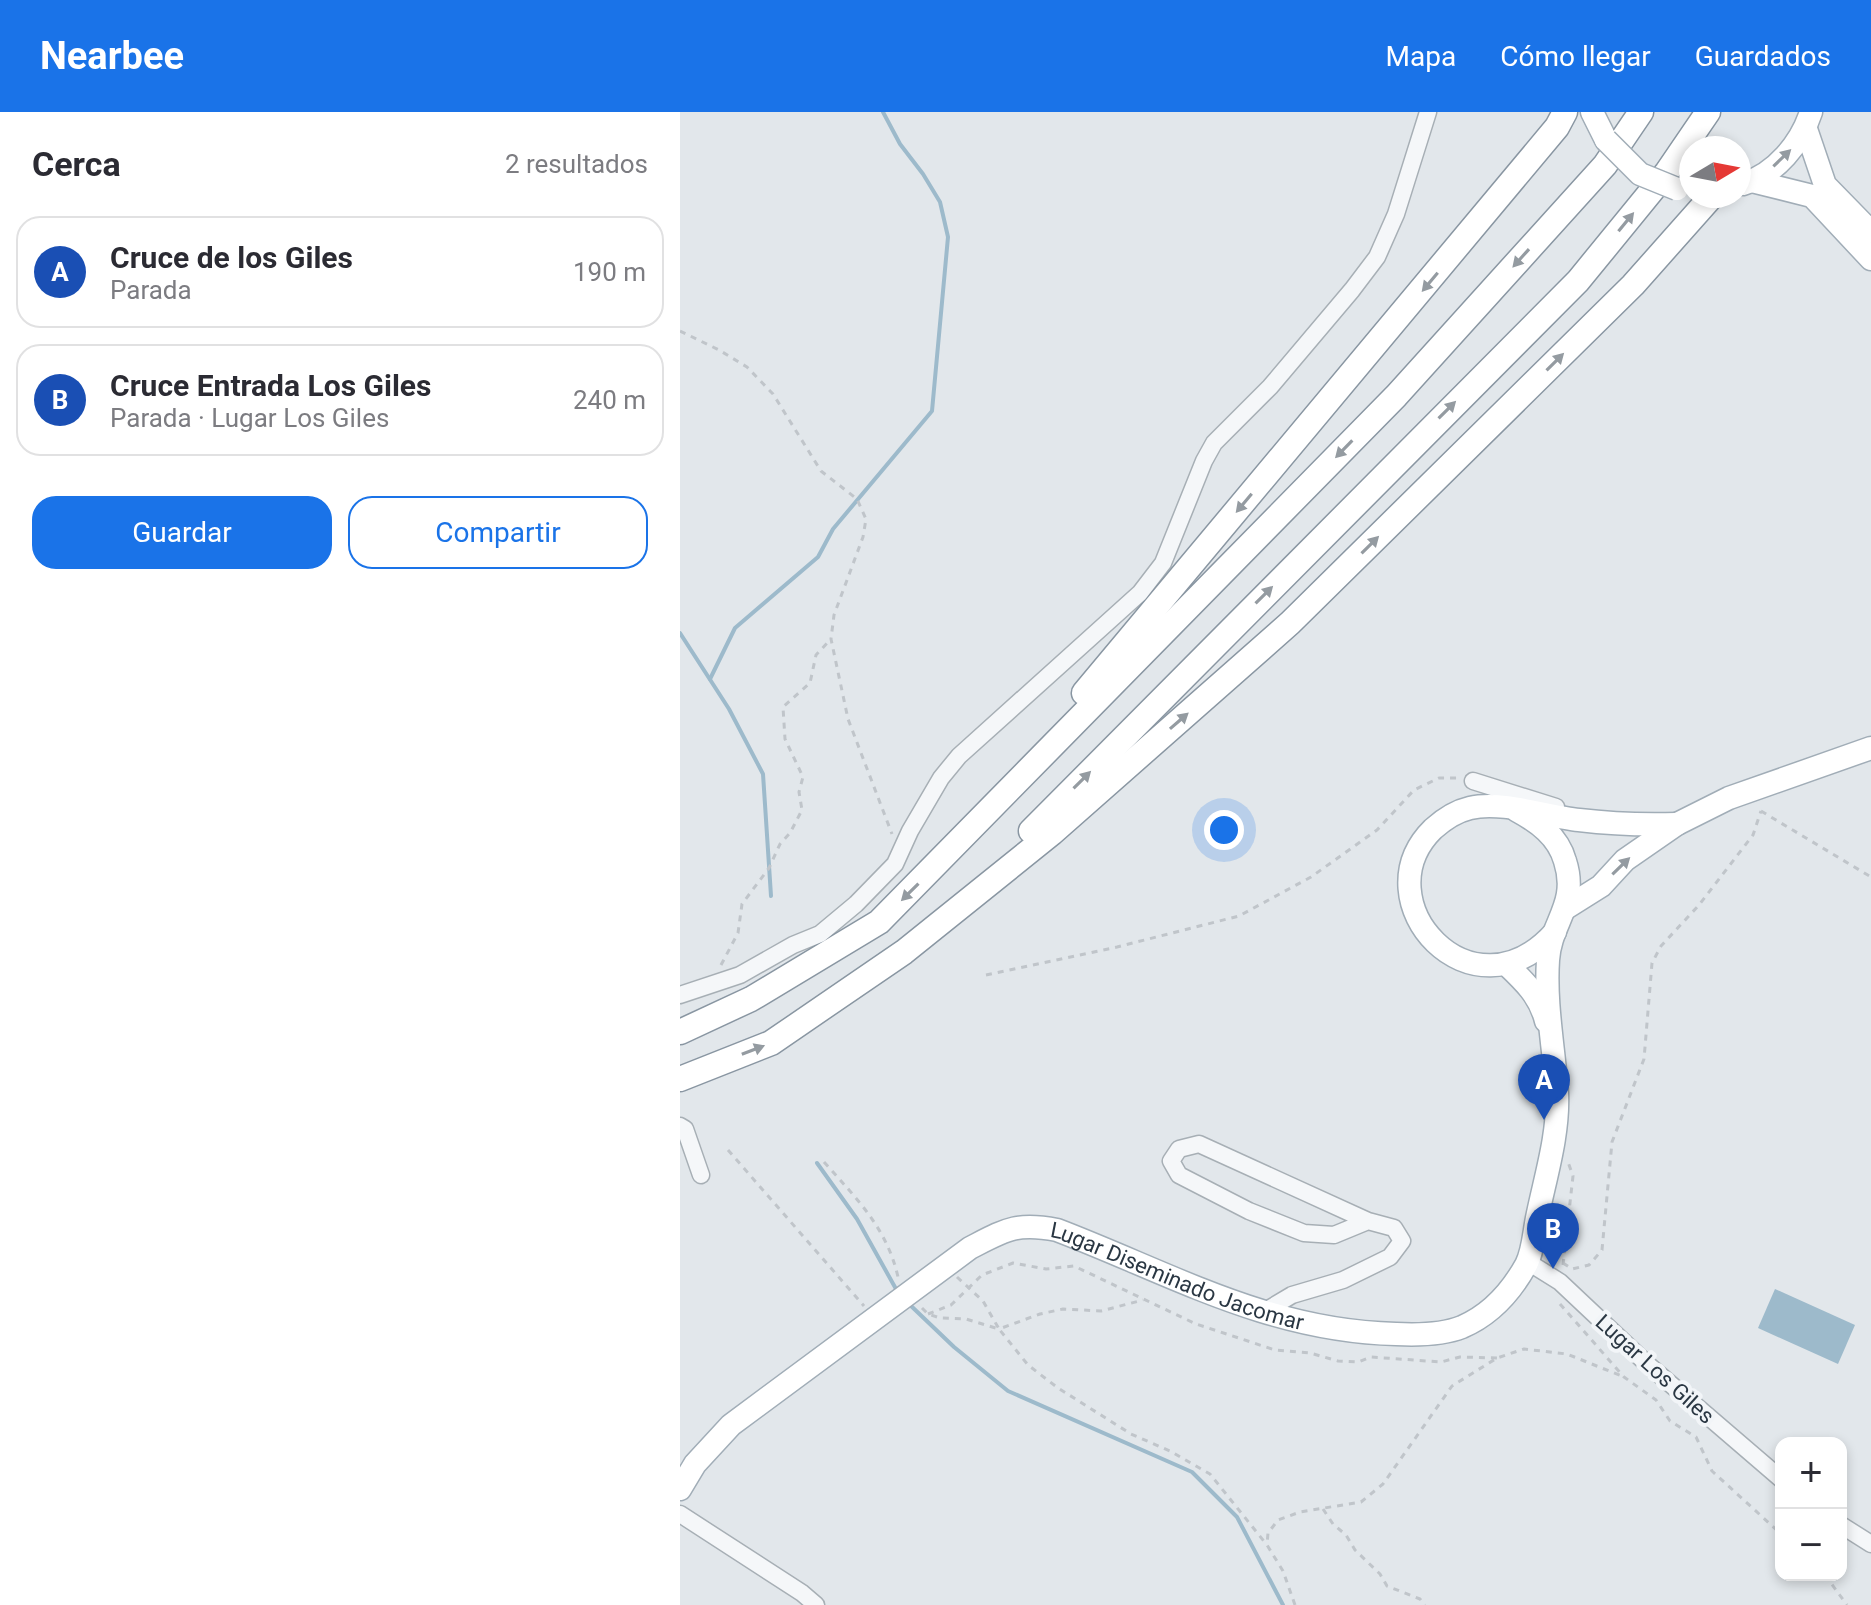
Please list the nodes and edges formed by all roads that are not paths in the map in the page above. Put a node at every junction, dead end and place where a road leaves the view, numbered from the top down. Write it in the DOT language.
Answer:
graph roads {
  1 [pos="1428,112"];
  2 [pos="1565,112"];
  3 [pos="1592,112"];
  4 [pos="1641,112"];
  5 [pos="1708,112"];
  6 [pos="1809,120"];
  7 [pos="1751,180"];
  8 [pos="1751,184"];
  9 [pos="1679,188"];
  10 [pos="1701,208"];
  11 [pos="1871,232"];
  12 [pos="1871,259"];
  13 [pos="1871,748"];
  14 [pos="1505,808"];
  15 [pos="1604,822"];
  16 [pos="1677,824"];
  17 [pos="964,836"];
  18 [pos="1566,908"];
  19 [pos="948,916"];
  20 [pos="1557,930"];
  21 [pos="1506,964"];
  22 [pos="680,995"];
  23 [pos="680,1032"];
  24 [pos="1553,1054"];
  25 [pos="680,1079"];
  26 [pos="680,1126"];
  27 [pos="701,1175"];
  28 [pos="1368,1221"];
  29 [pos="1528,1262"];
  30 [pos="1262,1313"];
  31 [pos="1775,1474"];
  32 [pos="680,1489"];
  33 [pos="680,1514"];
  34 [pos="1847,1529"];
  35 [pos="1871,1544"];
  36 [pos="816,1605"];
  1 -- 22 [label="street"];
  2 -- 17 [label="highway, one-way"];
  3 -- 9 [label="main road, bridge"];
  4 -- 17 [label="highway, one-way"];
  19 -- 5 [label="highway, one-way"];
  7 -- 6 [label="main road, one-way"];
  6 -- 11 [label="main road"];
  8 -- 12 [label="main road"];
  19 -- 10 [label="highway, one-way"];
  13 -- 16 [label="main road"];
  14 -- 15 [label="main road"];
  14 -- 15 [label="street"];
  14 -- 18 [label="main road"];
  14 -- 21 [label="main road"];
  15 -- 16 [label="main road"];
  18 -- 16 [label="main road, one-way"];
  17 -- 23 [label="highway, one-way"];
  18 -- 20 [label="main road"];
  25 -- 19 [label="highway, one-way"];
  20 -- 21 [label="main road"];
  20 -- 24 [label="main road"];
  21 -- 24 [label="main road"];
  24 -- 29 [label="main road, Lugar Diseminado Jacomar"];
  26 -- 27 [label="street"];
  28 -- 28 [label="street"];
  28 -- 30 [label="street"];
  29 -- 30 [label="main road, Lugar Diseminado Jacomar"];
  29 -- 31 [label="street, Lugar Los Giles"];
  30 -- 32 [label="main road, Lugar Diseminado Jacomar"];
  33 -- 36 [label="street"];
  34 -- 35 [label="street"];
}
